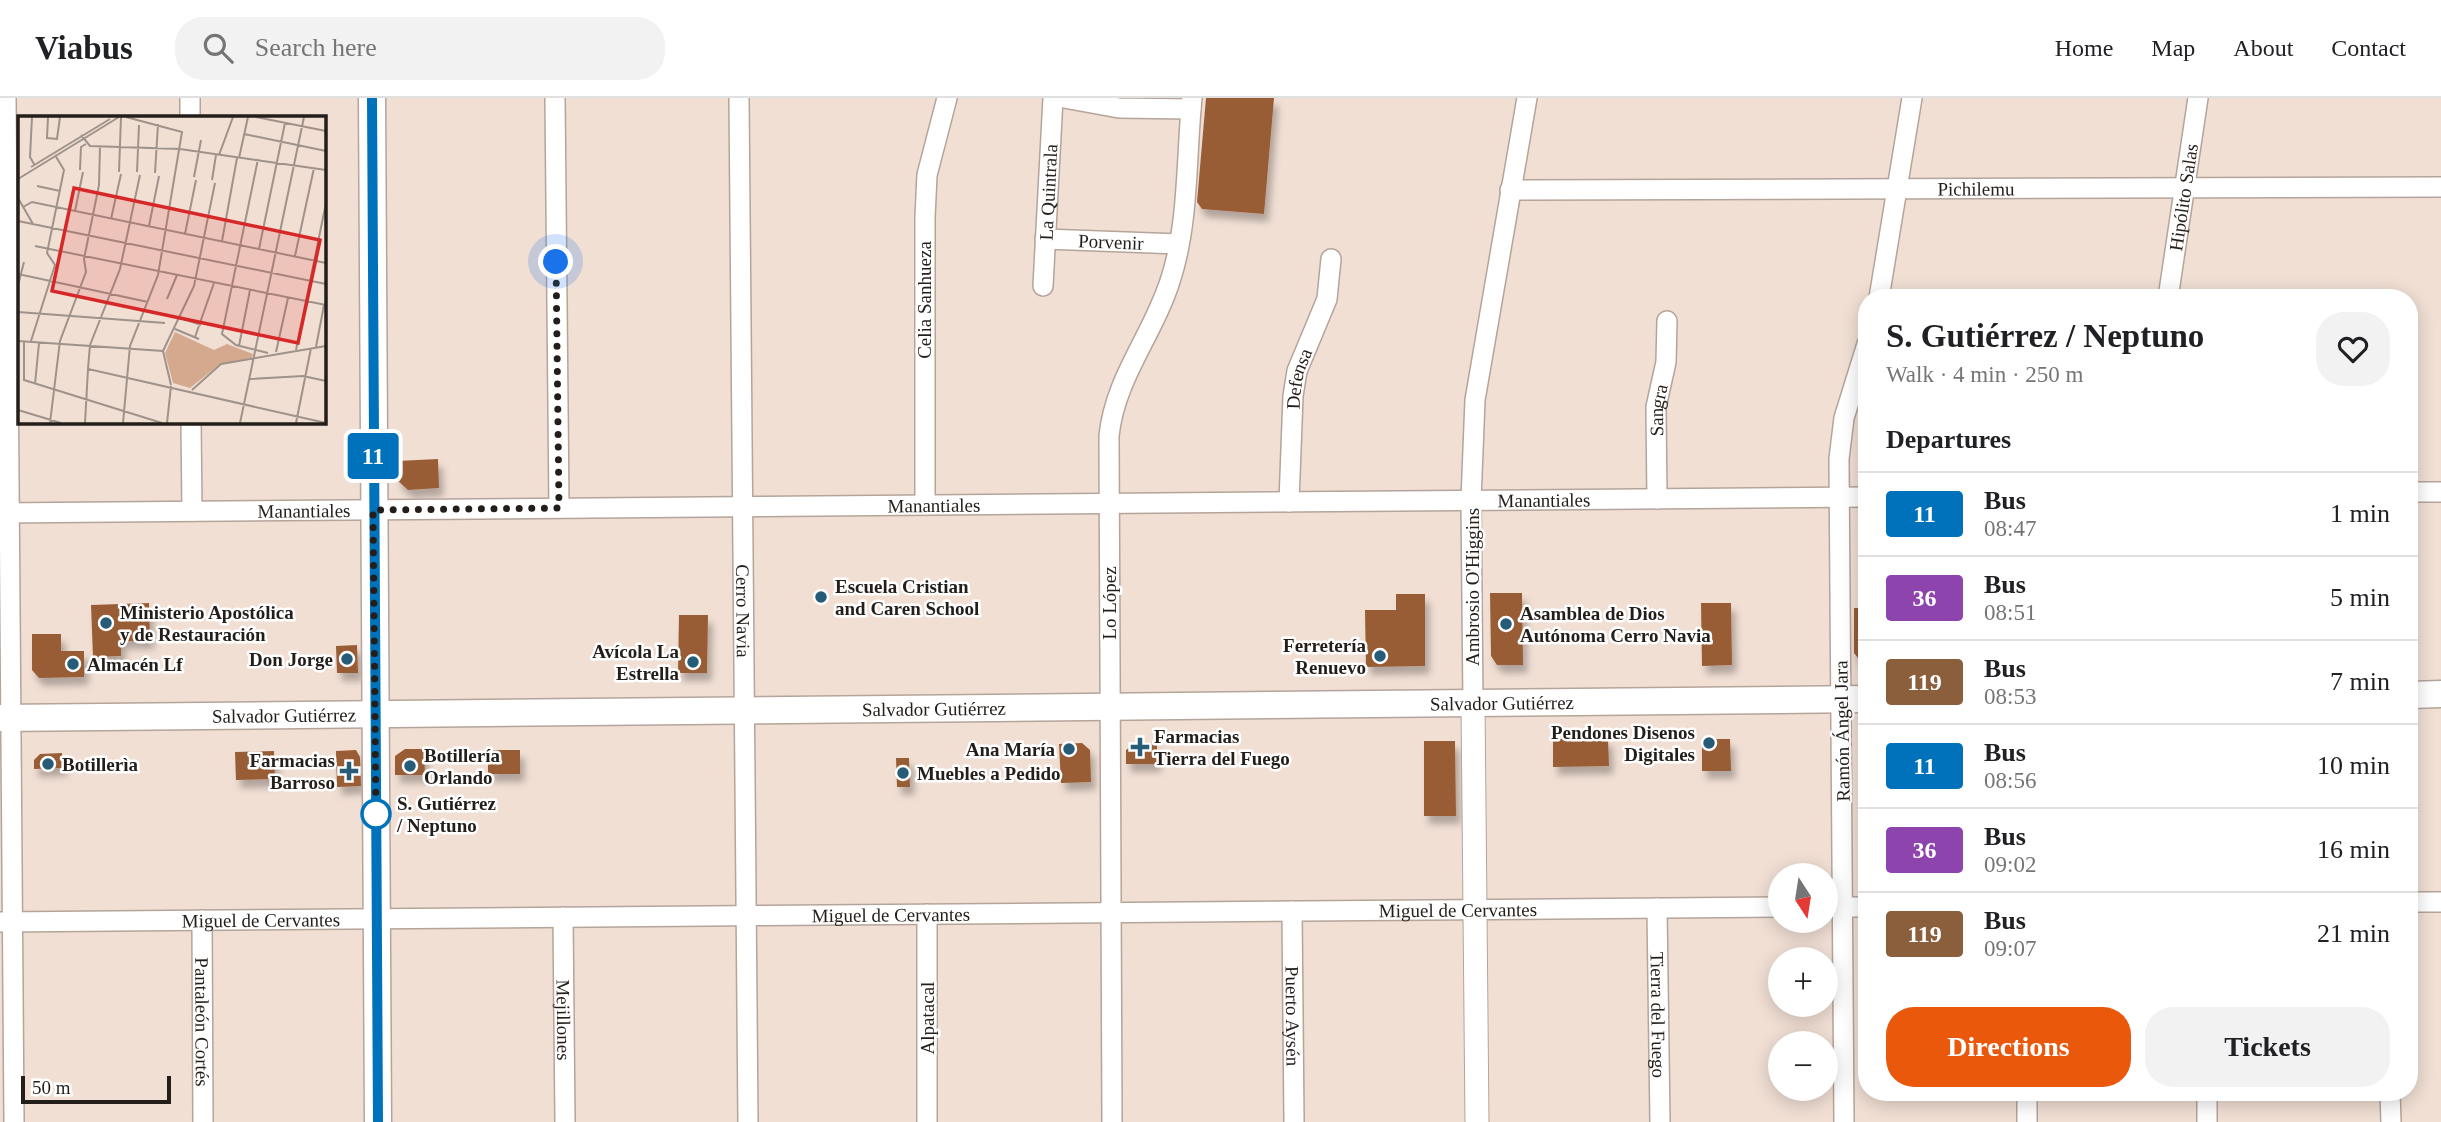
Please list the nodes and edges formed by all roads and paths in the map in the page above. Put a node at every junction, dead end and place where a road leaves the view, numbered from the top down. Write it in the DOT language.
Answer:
graph roads {
  1 [pos="6,98"];
  2 [pos="190,98"];
  3 [pos="372,98"];
  4 [pos="555,98"];
  5 [pos="739,98"];
  6 [pos="947,98"];
  7 [pos="1053,98"];
  8 [pos="1064,98"];
  9 [pos="1527,98"];
  10 [pos="1912,98"];
  11 [pos="2198,98"];
  12 [pos="1192,104"];
  13 [pos="190,116"];
  14 [pos="2441,187"];
  15 [pos="1897,188"];
  16 [pos="2186,188"];
  17 [pos="1510,190"];
  18 [pos="1045,239"];
  19 [pos="1178,244"];
  20 [pos="1331,259"];
  21 [pos="1042,286"];
  22 [pos="1880,289"];
  23 [pos="2169,289"];
  24 [pos="1667,321"];
  25 [pos="1858,375"];
  26 [pos="191,424"];
  27 [pos="2418,492"];
  28 [pos="2441,492"];
  29 [pos="1839,497"];
  30 [pos="1858,497"];
  31 [pos="1657,499"];
  32 [pos="1471,500"];
  33 [pos="1289,502"];
  34 [pos="1108,504"];
  35 [pos="925,505"];
  36 [pos="742,507"];
  37 [pos="559,508"];
  38 [pos="373,510"];
  39 [pos="192,511"];
  40 [pos="5,513"];
  41 [pos="2441,694"];
  42 [pos="2418,695"];
  43 [pos="1854,699"];
  44 [pos="1473,702"];
  45 [pos="1110,706"];
  46 [pos="744,712"];
  47 [pos="375,715"];
  48 [pos="6,718"];
  49 [pos="1838,874"];
  50 [pos="2418,902"];
  51 [pos="2441,902"];
  52 [pos="1858,906"];
  53 [pos="1768,907"];
  54 [pos="1838,907"];
  55 [pos="1657,908"];
  56 [pos="1475,909"];
  57 [pos="1292,911"];
  58 [pos="1111,912"];
  59 [pos="927,914"];
  60 [pos="745,915"];
  61 [pos="563,917"];
  62 [pos="377,919"];
  63 [pos="202,920"];
  64 [pos="7,922"];
  65 [pos="1836,933"];
  66 [pos="2027,1101"];
  67 [pos="2207,1101"];
  68 [pos="2390,1101"];
  69 [pos="14,1122"];
  70 [pos="203,1122"];
  71 [pos="378,1122"];
  72 [pos="565,1122"];
  73 [pos="748,1122"];
  74 [pos="927,1122"];
  75 [pos="1112,1122"];
  76 [pos="1294,1122"];
  77 [pos="1477,1122"];
  78 [pos="1660,1122"];
  79 [pos="1844,1122"];
  80 [pos="2027,1122"];
  81 [pos="2207,1122"];
  82 [pos="2391,1122"];
  1 -- 40 [label="street"];
  2 -- 13 [label="street"];
  3 -- 38 [label="main road"];
  4 -- 37 [label="street"];
  5 -- 36 [label="street, Cerro Navia"];
  6 -- 35 [label="street, Celia Sanhueza"];
  7 -- 18 [label="street, La Quintrala"];
  8 -- 12 [label="street"];
  9 -- 17 [label="street, Ambrosio O'Higgins"];
  10 -- 15 [label="street"];
  11 -- 16 [label="street, Hipólito Salas"];
  12 -- 19 [label="street, Lo López"];
  14 -- 16 [label="street, Pichilemu"];
  15 -- 16 [label="street, Pichilemu"];
  15 -- 17 [label="street, Pichilemu"];
  15 -- 22 [label="street"];
  16 -- 23 [label="street, Hipólito Salas"];
  17 -- 32 [label="street, Ambrosio O'Higgins"];
  18 -- 19 [label="street, Porvenir"];
  18 -- 21 [label="street, La Quintrala"];
  19 -- 34 [label="street, Lo López"];
  20 -- 33 [label="street, Defensa"];
  24 -- 31 [label="street, Sangra"];
  25 -- 29 [label="street, Ramón Ángel Jara"];
  26 -- 39 [label="street"];
  27 -- 28 [label="street"];
  29 -- 30 [label="street, Manantiales"];
  29 -- 31 [label="street, Manantiales"];
  29 -- 43 [label="street, Ramón Ángel Jara"];
  31 -- 32 [label="street, Manantiales"];
  32 -- 33 [label="street, Manantiales"];
  32 -- 44 [label="street, Ambrosio O'Higgins"];
  33 -- 34 [label="street, Manantiales"];
  34 -- 35 [label="street, Manantiales"];
  34 -- 45 [label="street, Lo López"];
  35 -- 36 [label="street, Manantiales"];
  36 -- 37 [label="street, Manantiales"];
  36 -- 46 [label="street, Cerro Navia"];
  37 -- 38 [label="street, Manantiales"];
  38 -- 39 [label="street, Manantiales"];
  38 -- 47 [label="main road"];
  39 -- 40 [label="street, Manantiales"];
  40 -- 48 [label="street"];
  41 -- 42 [label="main road"];
  43 -- 44 [label="main road, Salvador Gutiérrez"];
  43 -- 49 [label="street, Ramón Ángel Jara"];
  44 -- 45 [label="main road, Salvador Gutiérrez"];
  44 -- 56 [label="street, Ambrosio O'Higgins"];
  45 -- 46 [label="main road, Salvador Gutiérrez"];
  45 -- 58 [label="street, Lo López"];
  46 -- 47 [label="main road, Salvador Gutiérrez"];
  46 -- 60 [label="street, Cerro Navia"];
  47 -- 48 [label="main road, Salvador Gutiérrez"];
  47 -- 62 [label="main road"];
  48 -- 64 [label="street"];
  50 -- 51 [label="street"];
  52 -- 54 [label="street"];
  53 -- 55 [label="street, Miguel de Cervantes"];
  55 -- 56 [label="street, Miguel de Cervantes"];
  55 -- 78 [label="street, Tierra del Fuego"];
  56 -- 57 [label="street, Miguel de Cervantes"];
  56 -- 77 [label="street, Ambrosio O'Higgins"];
  57 -- 58 [label="street, Miguel de Cervantes"];
  57 -- 76 [label="street, Puerto Aysén"];
  58 -- 59 [label="street, Miguel de Cervantes"];
  58 -- 75 [label="street, Lo López"];
  59 -- 60 [label="street, Miguel de Cervantes"];
  59 -- 74 [label="street, Alpatacal"];
  60 -- 61 [label="street, Miguel de Cervantes"];
  60 -- 73 [label="street, Cerro Navia"];
  61 -- 62 [label="street, Miguel de Cervantes"];
  61 -- 72 [label="street, Mejillones"];
  62 -- 63 [label="street, Miguel de Cervantes"];
  62 -- 71 [label="main road"];
  63 -- 64 [label="street, Miguel de Cervantes"];
  63 -- 70 [label="street, Pantaleón Cortés"];
  64 -- 69 [label="street"];
  65 -- 79 [label="street, Ramón Ángel Jara"];
  66 -- 80 [label="street"];
  67 -- 81 [label="street"];
  68 -- 82 [label="street"];
}
